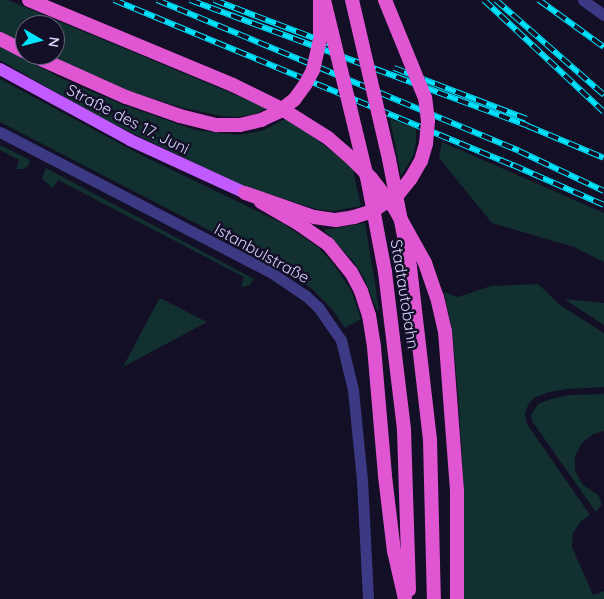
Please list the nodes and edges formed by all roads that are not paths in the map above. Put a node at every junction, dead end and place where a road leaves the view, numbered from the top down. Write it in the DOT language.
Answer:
graph roads {
  1 [pos="29,0"];
  2 [pos="320,0"];
  3 [pos="324,0"];
  4 [pos="352,0"];
  5 [pos="385,0"];
  6 [pos="582,0"];
  7 [pos="604,15"];
  8 [pos="0,39"];
  9 [pos="15,47"];
  10 [pos="54,65"];
  11 [pos="0,68"];
  12 [pos="0,132"];
  13 [pos="245,193"];
  14 [pos="368,599"];
  15 [pos="407,599"];
  16 [pos="434,599"];
  17 [pos="457,599"];
  1 -- 17 [label="highway"];
  2 -- 10 [label="highway, bridge"];
  3 -- 15 [label="highway, Stadtautobahn, bridge"];
  4 -- 16 [label="highway, Stadtautobahn, bridge"];
  5 -- 13 [label="highway, bridge"];
  6 -- 7 [label="street"];
  8 -- 9 [label="highway"];
  11 -- 13 [label="main road, Straße des 17. Juni"];
  12 -- 14 [label="street, Istanbulstraße"];
  13 -- 15 [label="highway, bridge"];
}
